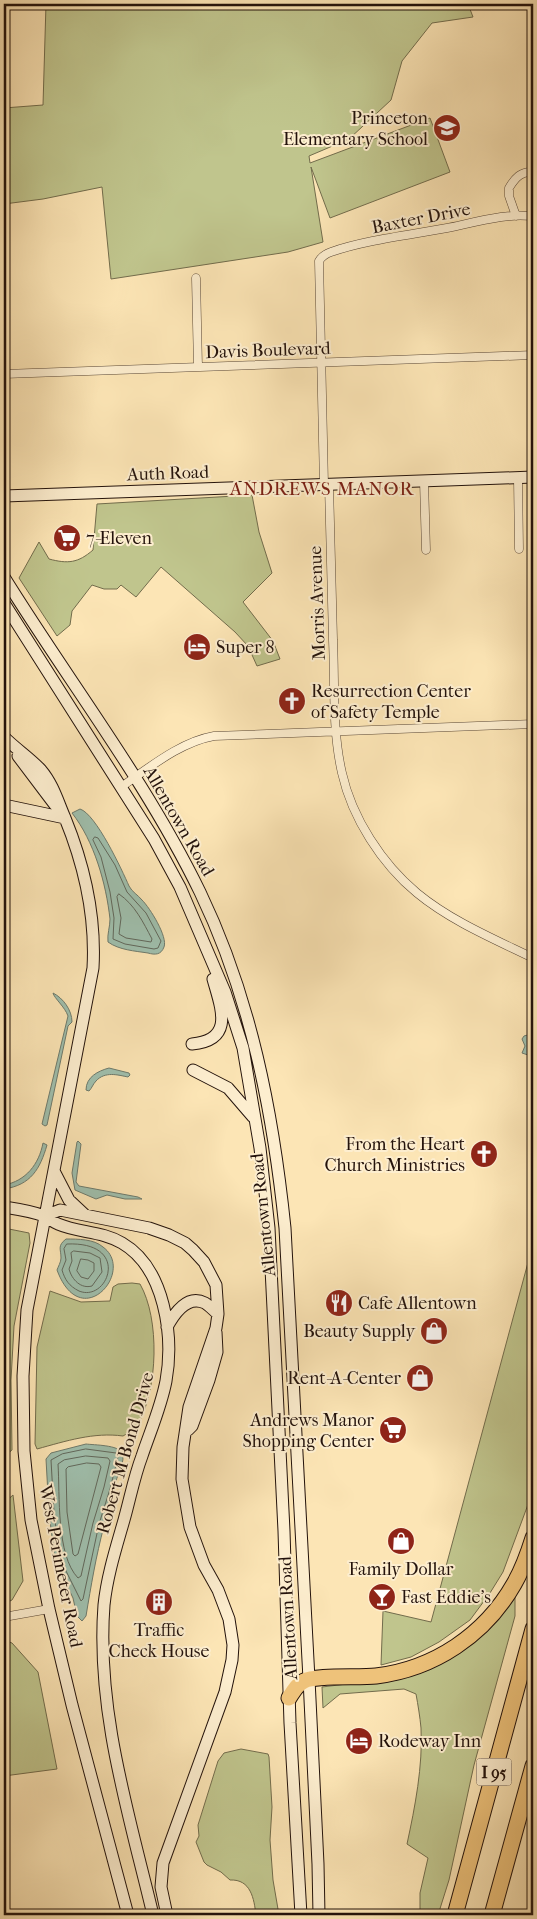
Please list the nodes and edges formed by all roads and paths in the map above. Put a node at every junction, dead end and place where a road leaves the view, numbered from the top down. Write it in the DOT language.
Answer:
graph roads {
  1 [pos="533,172"];
  2 [pos="516,216"];
  3 [pos="533,216"];
  4 [pos="319,261"];
  5 [pos="196,278"];
  6 [pos="533,355"];
  7 [pos="321,363"];
  8 [pos="198,367"];
  9 [pos="4,374"];
  10 [pos="533,477"];
  11 [pos="518,478"];
  12 [pos="424,481"];
  13 [pos="326,485"];
  14 [pos="4,496"];
  15 [pos="518,549"];
  16 [pos="426,550"];
  17 [pos="4,577"];
  18 [pos="4,603"];
  19 [pos="533,724"];
  20 [pos="336,731"];
  21 [pos="4,737"];
  22 [pos="134,778"];
  23 [pos="121,787"];
  24 [pos="4,805"];
  25 [pos="65,818"];
  26 [pos="200,934"];
  27 [pos="533,958"];
  28 [pos="192,1044"];
  29 [pos="193,1070"];
  30 [pos="255,1121"];
  31 [pos="54,1171"];
  32 [pos="4,1207"];
  33 [pos="85,1215"];
  34 [pos="45,1216"];
  35 [pos="218,1314"];
  36 [pos="167,1327"];
  37 [pos="533,1538"];
  38 [pos="49,1609"];
  39 [pos="4,1617"];
  40 [pos="533,1629"];
  41 [pos="309,1679"];
  42 [pos="289,1698"];
  43 [pos="533,1766"];
  44 [pos="300,1884"];
  45 [pos="319,1914"];
  46 [pos="128,1915"];
  47 [pos="153,1915"];
  48 [pos="168,1915"];
  49 [pos="293,1915"];
  50 [pos="301,1915"];
  51 [pos="455,1915"];
  52 [pos="493,1915"];
  1 -- 2 [label="street"];
  2 -- 3 [label="street, Baxter Drive"];
  2 -- 4 [label="street, Baxter Drive"];
  4 -- 7 [label="street, Morris Avenue"];
  5 -- 8 [label="street"];
  6 -- 7 [label="street, Davis Boulevard"];
  7 -- 8 [label="street, Davis Boulevard"];
  7 -- 13 [label="street, Morris Avenue"];
  8 -- 9 [label="street, Davis Boulevard"];
  10 -- 11 [label="main road, Auth Road"];
  11 -- 12 [label="main road, Auth Road"];
  11 -- 15 [label="street"];
  12 -- 13 [label="main road, Auth Road"];
  12 -- 16 [label="street"];
  13 -- 14 [label="main road, Auth Road"];
  13 -- 20 [label="street, Morris Avenue"];
  17 -- 22 [label="main road, Allentown Road"];
  18 -- 23 [label="main road, Allentown Road"];
  19 -- 20 [label="street"];
  20 -- 22 [label="street"];
  20 -- 27 [label="street, Morris Avenue"];
  21 -- 25 [label="main road"];
  22 -- 23 [label="street"];
  22 -- 41 [label="main road, Allentown Road"];
  23 -- 26 [label="main road, Allentown Road"];
  24 -- 25 [label="main road"];
  25 -- 31 [label="main road, West Perimeter Road"];
  26 -- 28 [label="main road"];
  26 -- 30 [label="main road, Allentown Road"];
  29 -- 30 [label="main road"];
  30 -- 42 [label="main road, Allentown Road"];
  31 -- 33 [label="main road"];
  31 -- 34 [label="main road, West Perimeter Road"];
  32 -- 34 [label="main road"];
  33 -- 34 [label="main road"];
  33 -- 35 [label="main road"];
  34 -- 36 [label="main road, Robert M Bond Drive"];
  34 -- 38 [label="main road, West Perimeter Road"];
  35 -- 36 [label="main road"];
  35 -- 48 [label="main road"];
  36 -- 47 [label="main road, Robert M Bond Drive"];
  37 -- 41 [label="highway"];
  38 -- 39 [label="street"];
  38 -- 46 [label="main road, West Perimeter Road"];
  40 -- 51 [label="highway, I 95"];
  41 -- 42 [label="highway"];
  41 -- 45 [label="main road, Allentown Road"];
  42 -- 44 [label="main road, Allentown Road"];
  43 -- 52 [label="highway, I 95"];
  44 -- 49 [label="main road"];
  44 -- 50 [label="main road, Allentown Road"];
}
